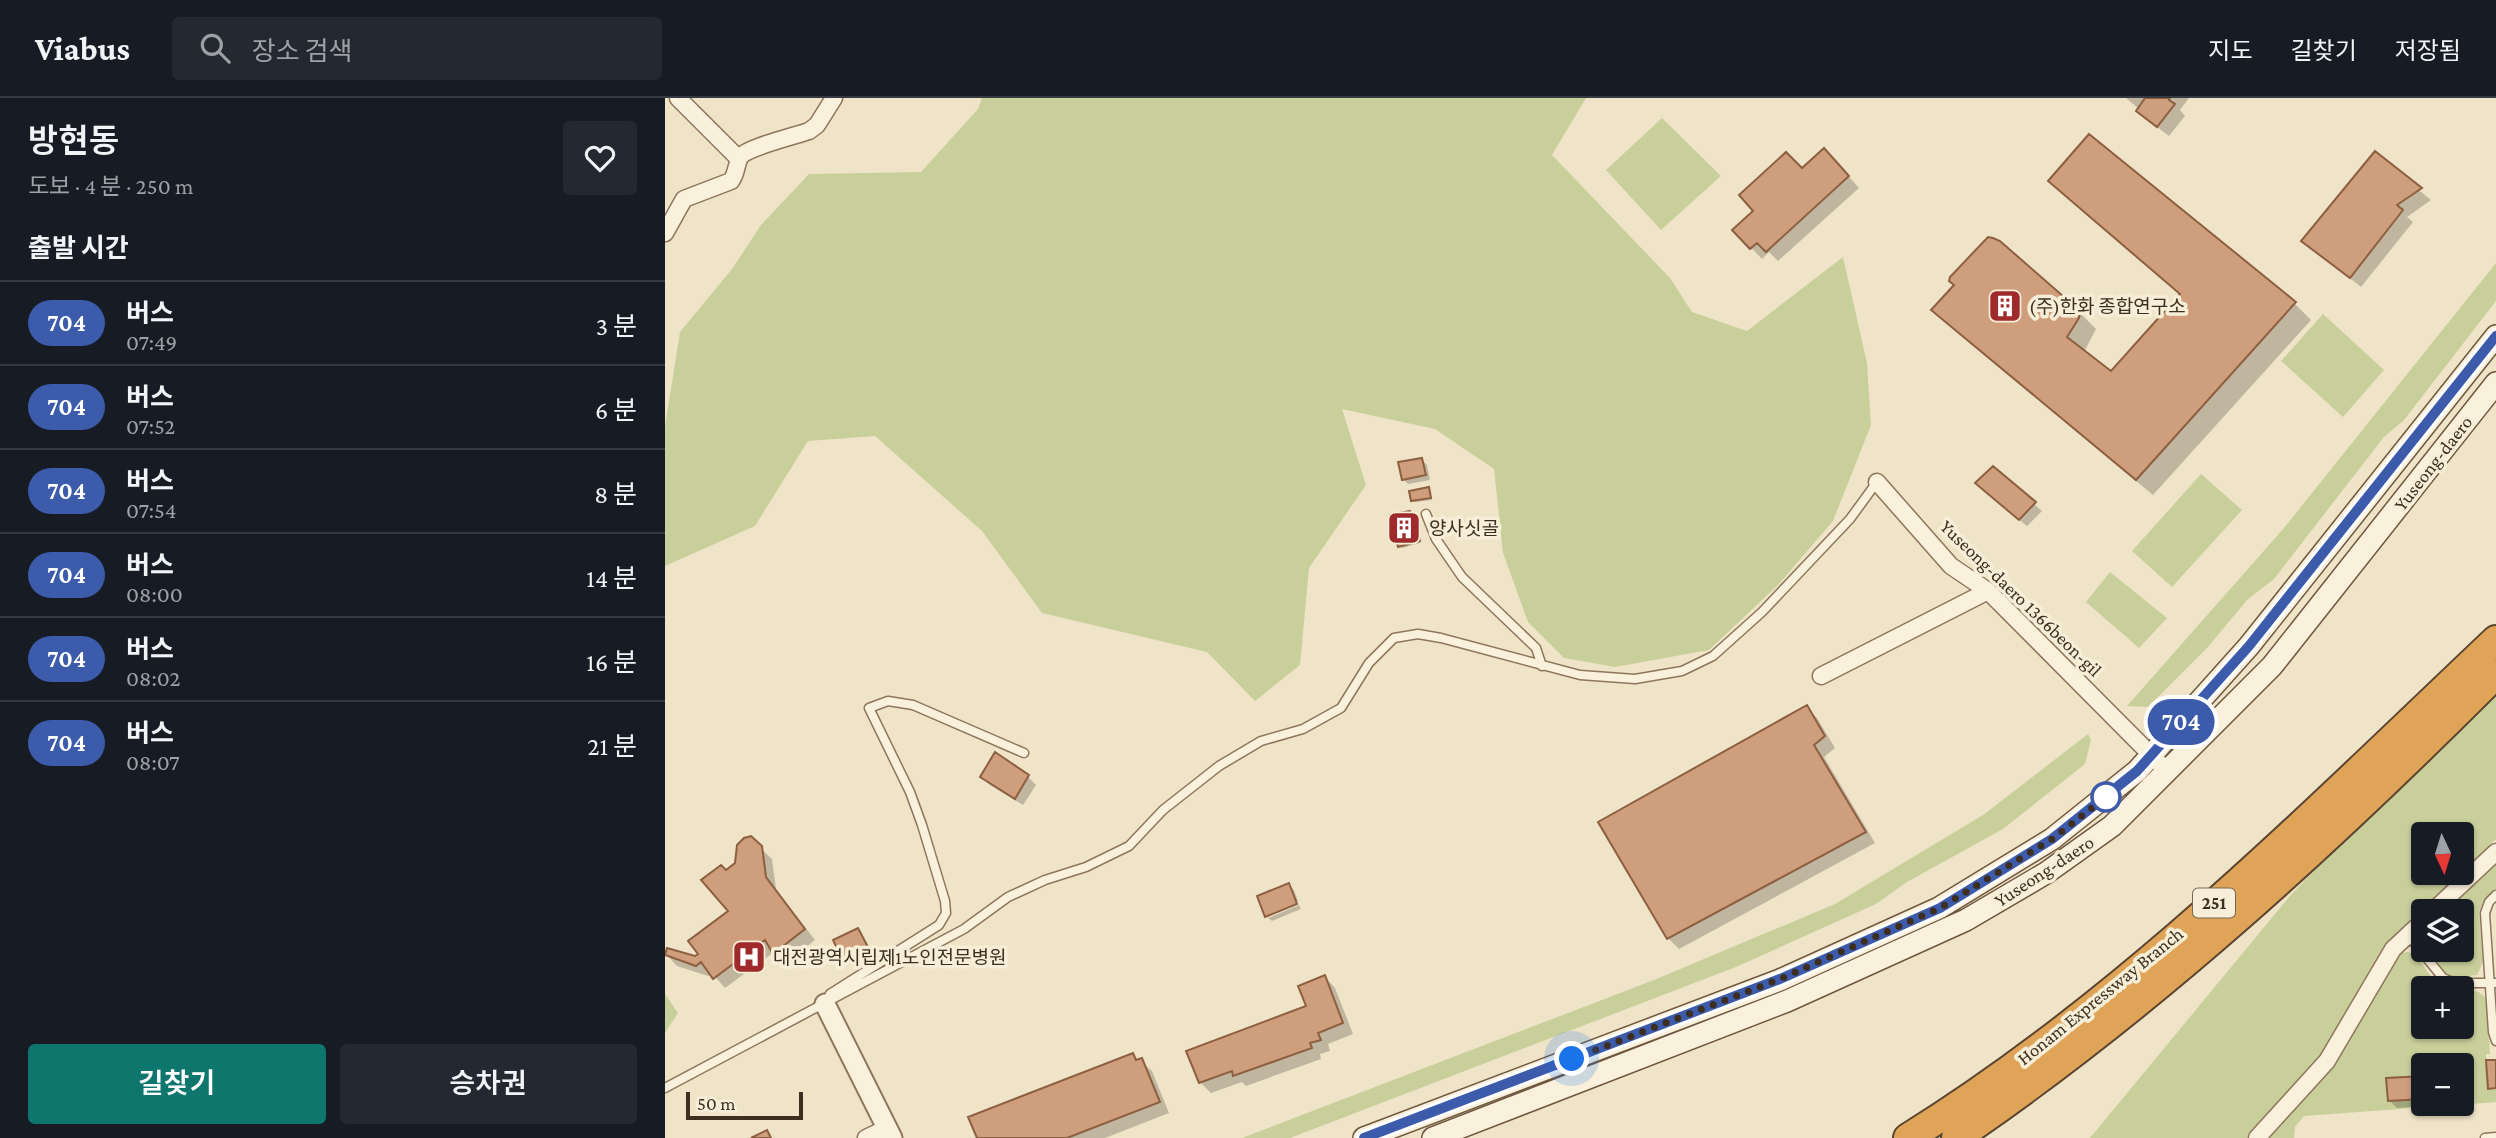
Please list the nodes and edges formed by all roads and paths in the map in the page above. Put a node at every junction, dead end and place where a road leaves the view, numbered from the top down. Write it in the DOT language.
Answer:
graph roads {
  1 [pos="678,98"];
  2 [pos="834,98"];
  3 [pos="739,159"];
  4 [pos="665,233"];
  5 [pos="2496,336"];
  6 [pos="2496,383"];
  7 [pos="1877,482"];
  8 [pos="1426,514"];
  9 [pos="1988,591"];
  10 [pos="2496,640"];
  11 [pos="1542,666"];
  12 [pos="2496,674"];
  13 [pos="1821,676"];
  14 [pos="1024,753"];
  15 [pos="2151,755"];
  16 [pos="2168,772"];
  17 [pos="2496,852"];
  18 [pos="2496,895"];
  19 [pos="2446,899"];
  20 [pos="2411,932"];
  21 [pos="2487,933"];
  22 [pos="2408,935"];
  23 [pos="2496,937"];
  24 [pos="2496,968"];
  25 [pos="2493,983"];
  26 [pos="825,1004"];
  27 [pos="2496,1041"];
  28 [pos="665,1088"];
  29 [pos="890,1133"];
  30 [pos="2496,1137"];
  31 [pos="866,1138"];
  32 [pos="1364,1138"];
  33 [pos="1433,1138"];
  34 [pos="1908,1138"];
  35 [pos="1956,1138"];
  36 [pos="2257,1138"];
  37 [pos="2485,1138"];
  1 -- 3 [label="street"];
  2 -- 3 [label="street"];
  3 -- 4 [label="street"];
  5 -- 15 [label="main road, Yuseong-daero"];
  6 -- 16 [label="main road, Yuseong-daero"];
  7 -- 9 [label="street, Yuseong-daero 1366beon-gil"];
  7 -- 11 [label="lane"];
  8 -- 11 [label="lane"];
  9 -- 13 [label="street"];
  9 -- 15 [label="street, Yuseong-daero 1366beon-gil"];
  10 -- 34 [label="highway, Honam Expressway Branch / 251"];
  11 -- 26 [label="lane"];
  12 -- 35 [label="highway, Honam Expressway Branch / 251"];
  14 -- 26 [label="lane"];
  15 -- 16 [label="street, Yuseong-daero 1366beon-gil"];
  15 -- 32 [label="main road, Yuseong-daero"];
  16 -- 33 [label="main road, Yuseong-daero"];
  17 -- 19 [label="street"];
  18 -- 21 [label="lane"];
  20 -- 22 [label="street"];
  21 -- 23 [label="lane"];
  21 -- 25 [label="lane"];
  22 -- 25 [label="lane"];
  22 -- 36 [label="street"];
  24 -- 25 [label="lane"];
  25 -- 27 [label="lane"];
  26 -- 28 [label="lane"];
  26 -- 29 [label="street"];
  29 -- 31 [label="street"];
  30 -- 37 [label="lane"];
}
